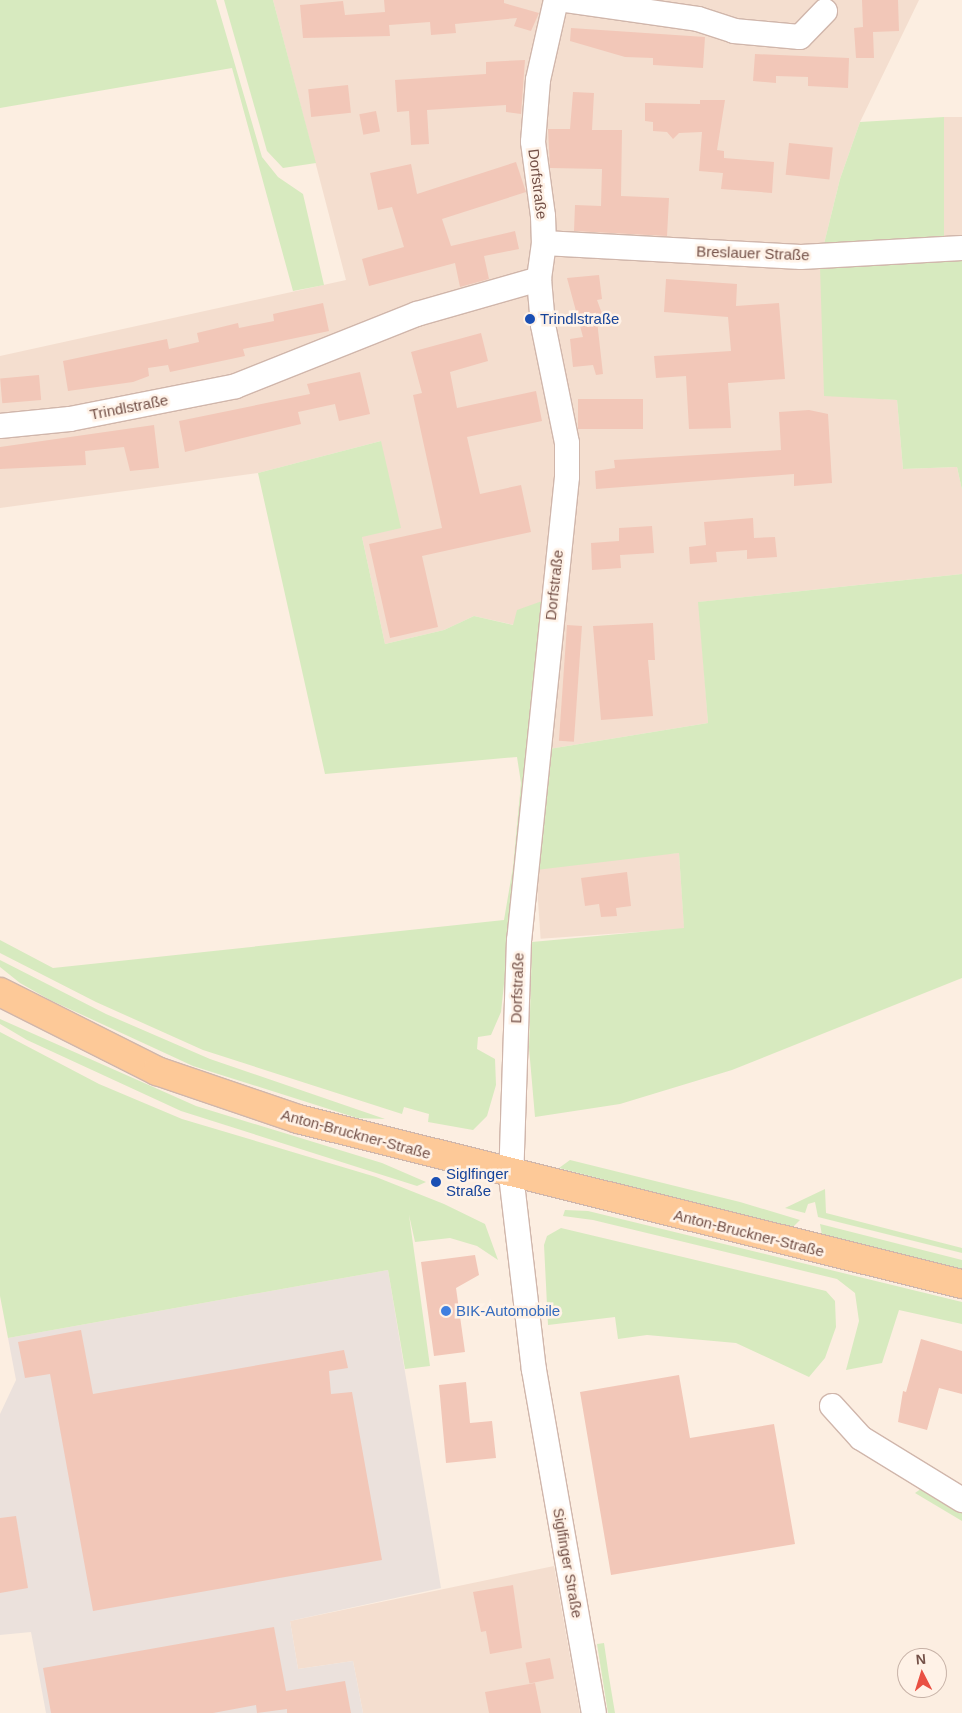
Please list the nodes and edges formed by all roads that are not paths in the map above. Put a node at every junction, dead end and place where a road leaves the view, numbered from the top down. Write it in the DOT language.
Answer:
graph roads {
  1 [pos="556,0"];
  2 [pos="566,0"];
  3 [pos="826,10"];
  4 [pos="544,243"];
  5 [pos="962,248"];
  6 [pos="539,279"];
  7 [pos="0,426"];
  8 [pos="0,992"];
  9 [pos="511,1175"];
  10 [pos="962,1284"];
  11 [pos="832,1406"];
  12 [pos="962,1500"];
  13 [pos="594,1713"];
  1 -- 4 [label="street, Dorfstraße"];
  2 -- 3 [label="street"];
  4 -- 5 [label="street, Breslauer Straße"];
  4 -- 6 [label="street, Dorfstraße"];
  6 -- 7 [label="street, Trindlstraße"];
  6 -- 9 [label="street, Dorfstraße"];
  8 -- 9 [label="main road, Anton-Bruckner-Straße"];
  9 -- 10 [label="main road, Anton-Bruckner-Straße"];
  9 -- 13 [label="street, Siglfinger Straße"];
  11 -- 12 [label="street"];
}
